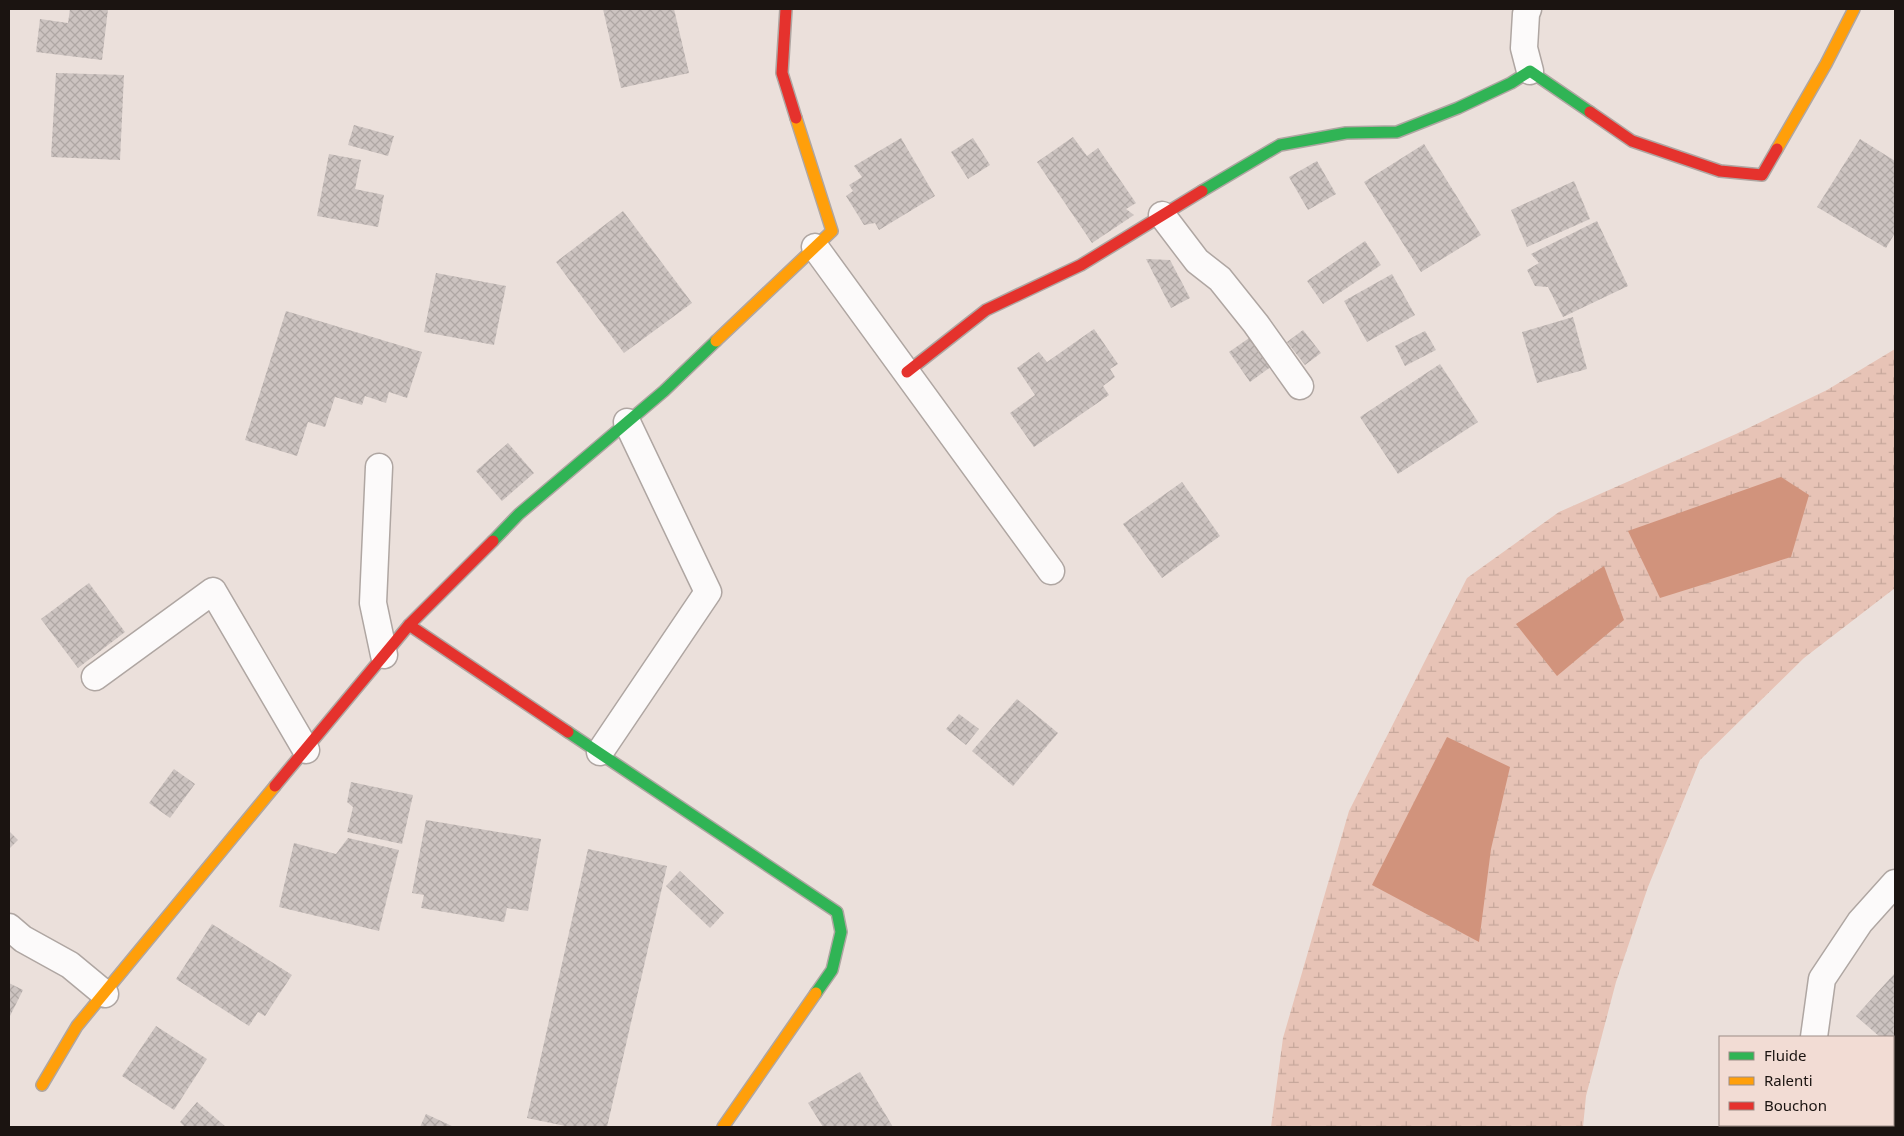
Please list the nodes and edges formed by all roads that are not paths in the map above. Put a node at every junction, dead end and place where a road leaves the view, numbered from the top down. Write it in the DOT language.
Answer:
graph roads {
  1 [pos="786,9"];
  2 [pos="1528,9"];
  3 [pos="1854,9"];
  4 [pos="1530,71"];
  5 [pos="1162,215"];
  6 [pos="815,246"];
  7 [pos="906,372"];
  8 [pos="1300,386"];
  9 [pos="627,422"];
  10 [pos="379,467"];
  11 [pos="1051,571"];
  12 [pos="409,624"];
  13 [pos="384,655"];
  14 [pos="95,677"];
  15 [pos="306,750"];
  16 [pos="600,752"];
  17 [pos="1895,883"];
  18 [pos="9,927"];
  19 [pos="105,994"];
  20 [pos="1814,1036"];
  21 [pos="42,1085"];
  22 [pos="723,1127"];
  1 -- 6 [label="street"];
  2 -- 4 [label="street"];
  3 -- 4 [label="street"];
  4 -- 5 [label="street"];
  5 -- 7 [label="street"];
  5 -- 8 [label="street"];
  6 -- 7 [label="street"];
  6 -- 9 [label="street"];
  7 -- 11 [label="street"];
  9 -- 12 [label="street"];
  9 -- 16 [label="street"];
  10 -- 13 [label="street"];
  12 -- 13 [label="street"];
  12 -- 16 [label="street"];
  13 -- 15 [label="street"];
  14 -- 15 [label="street"];
  15 -- 19 [label="street"];
  16 -- 22 [label="street"];
  17 -- 20 [label="street"];
  18 -- 19 [label="street"];
  19 -- 21 [label="street"];
}
